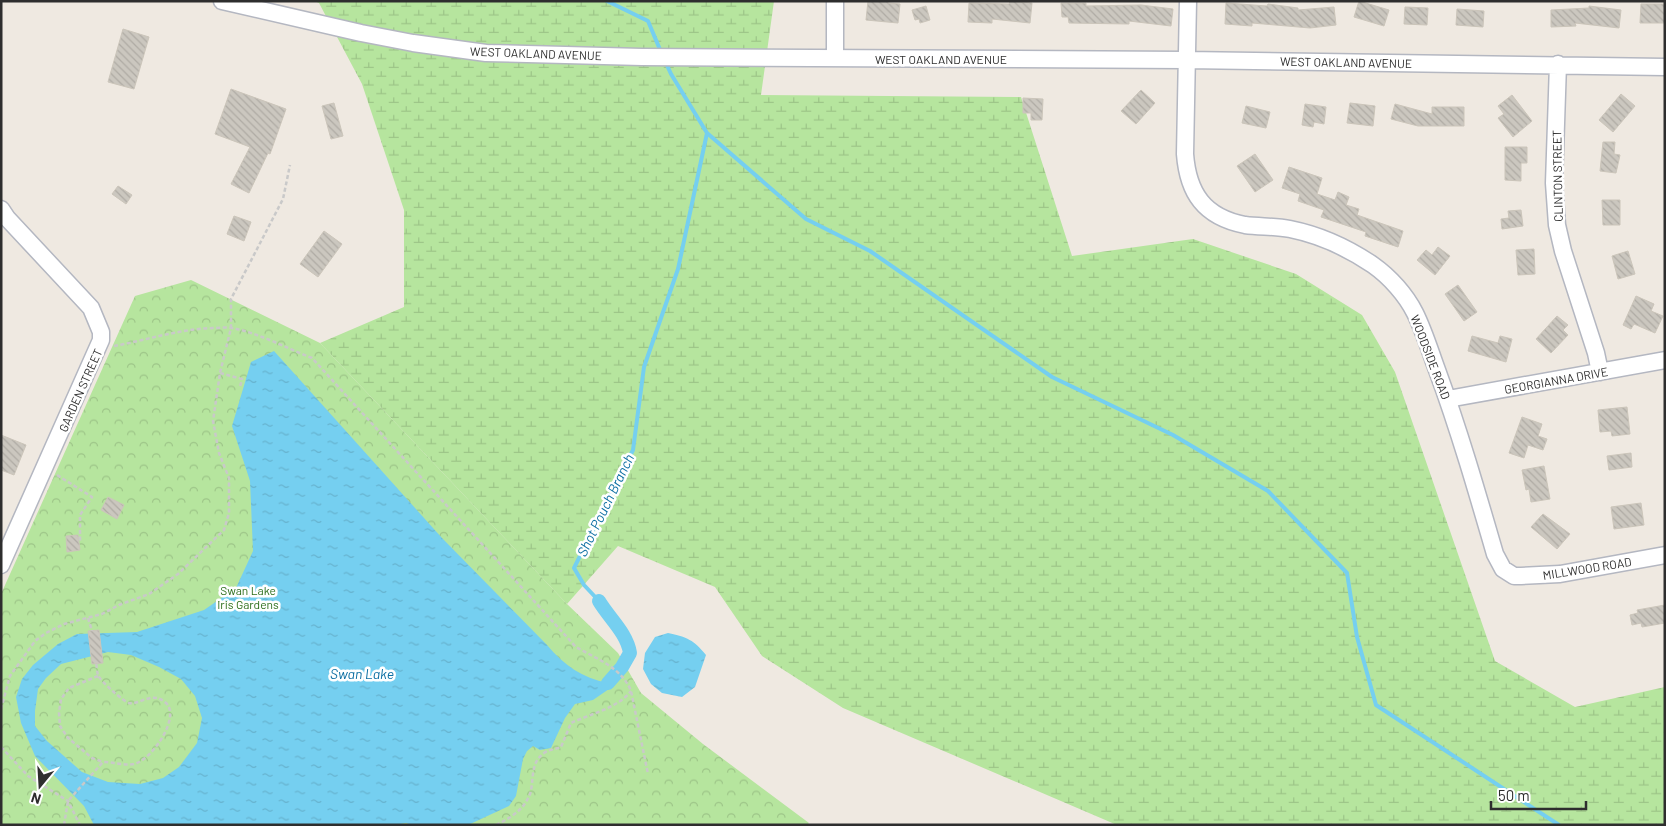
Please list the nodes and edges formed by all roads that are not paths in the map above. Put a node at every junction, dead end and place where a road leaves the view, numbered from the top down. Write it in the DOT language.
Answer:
graph roads {
  1 [pos="222,1"];
  2 [pos="835,1"];
  3 [pos="1188,1"];
  4 [pos="834,58"];
  5 [pos="1186,60"];
  6 [pos="1558,64"];
  7 [pos="1665,66"];
  8 [pos="1,209"];
  9 [pos="1665,360"];
  10 [pos="1600,372"];
  11 [pos="1448,399"];
  12 [pos="1665,555"];
  13 [pos="1,565"];
  14 [pos="1510,573"];
  1 -- 4 [label="street, WEST OAKLAND AVENUE"];
  2 -- 4 [label="street"];
  3 -- 5 [label="street, WOODSIDE ROAD"];
  4 -- 5 [label="street, WEST OAKLAND AVENUE"];
  5 -- 6 [label="street, WEST OAKLAND AVENUE"];
  5 -- 11 [label="street, WOODSIDE ROAD"];
  6 -- 7 [label="street, WEST OAKLAND AVENUE"];
  6 -- 10 [label="street, CLINTON STREET"];
  8 -- 13 [label="street, GARDEN STREET"];
  9 -- 10 [label="street, GEORGIANNA DRIVE"];
  10 -- 11 [label="street, GEORGIANNA DRIVE"];
  11 -- 14 [label="street, WOODSIDE ROAD"];
  12 -- 14 [label="street, MILLWOOD ROAD"];
}
